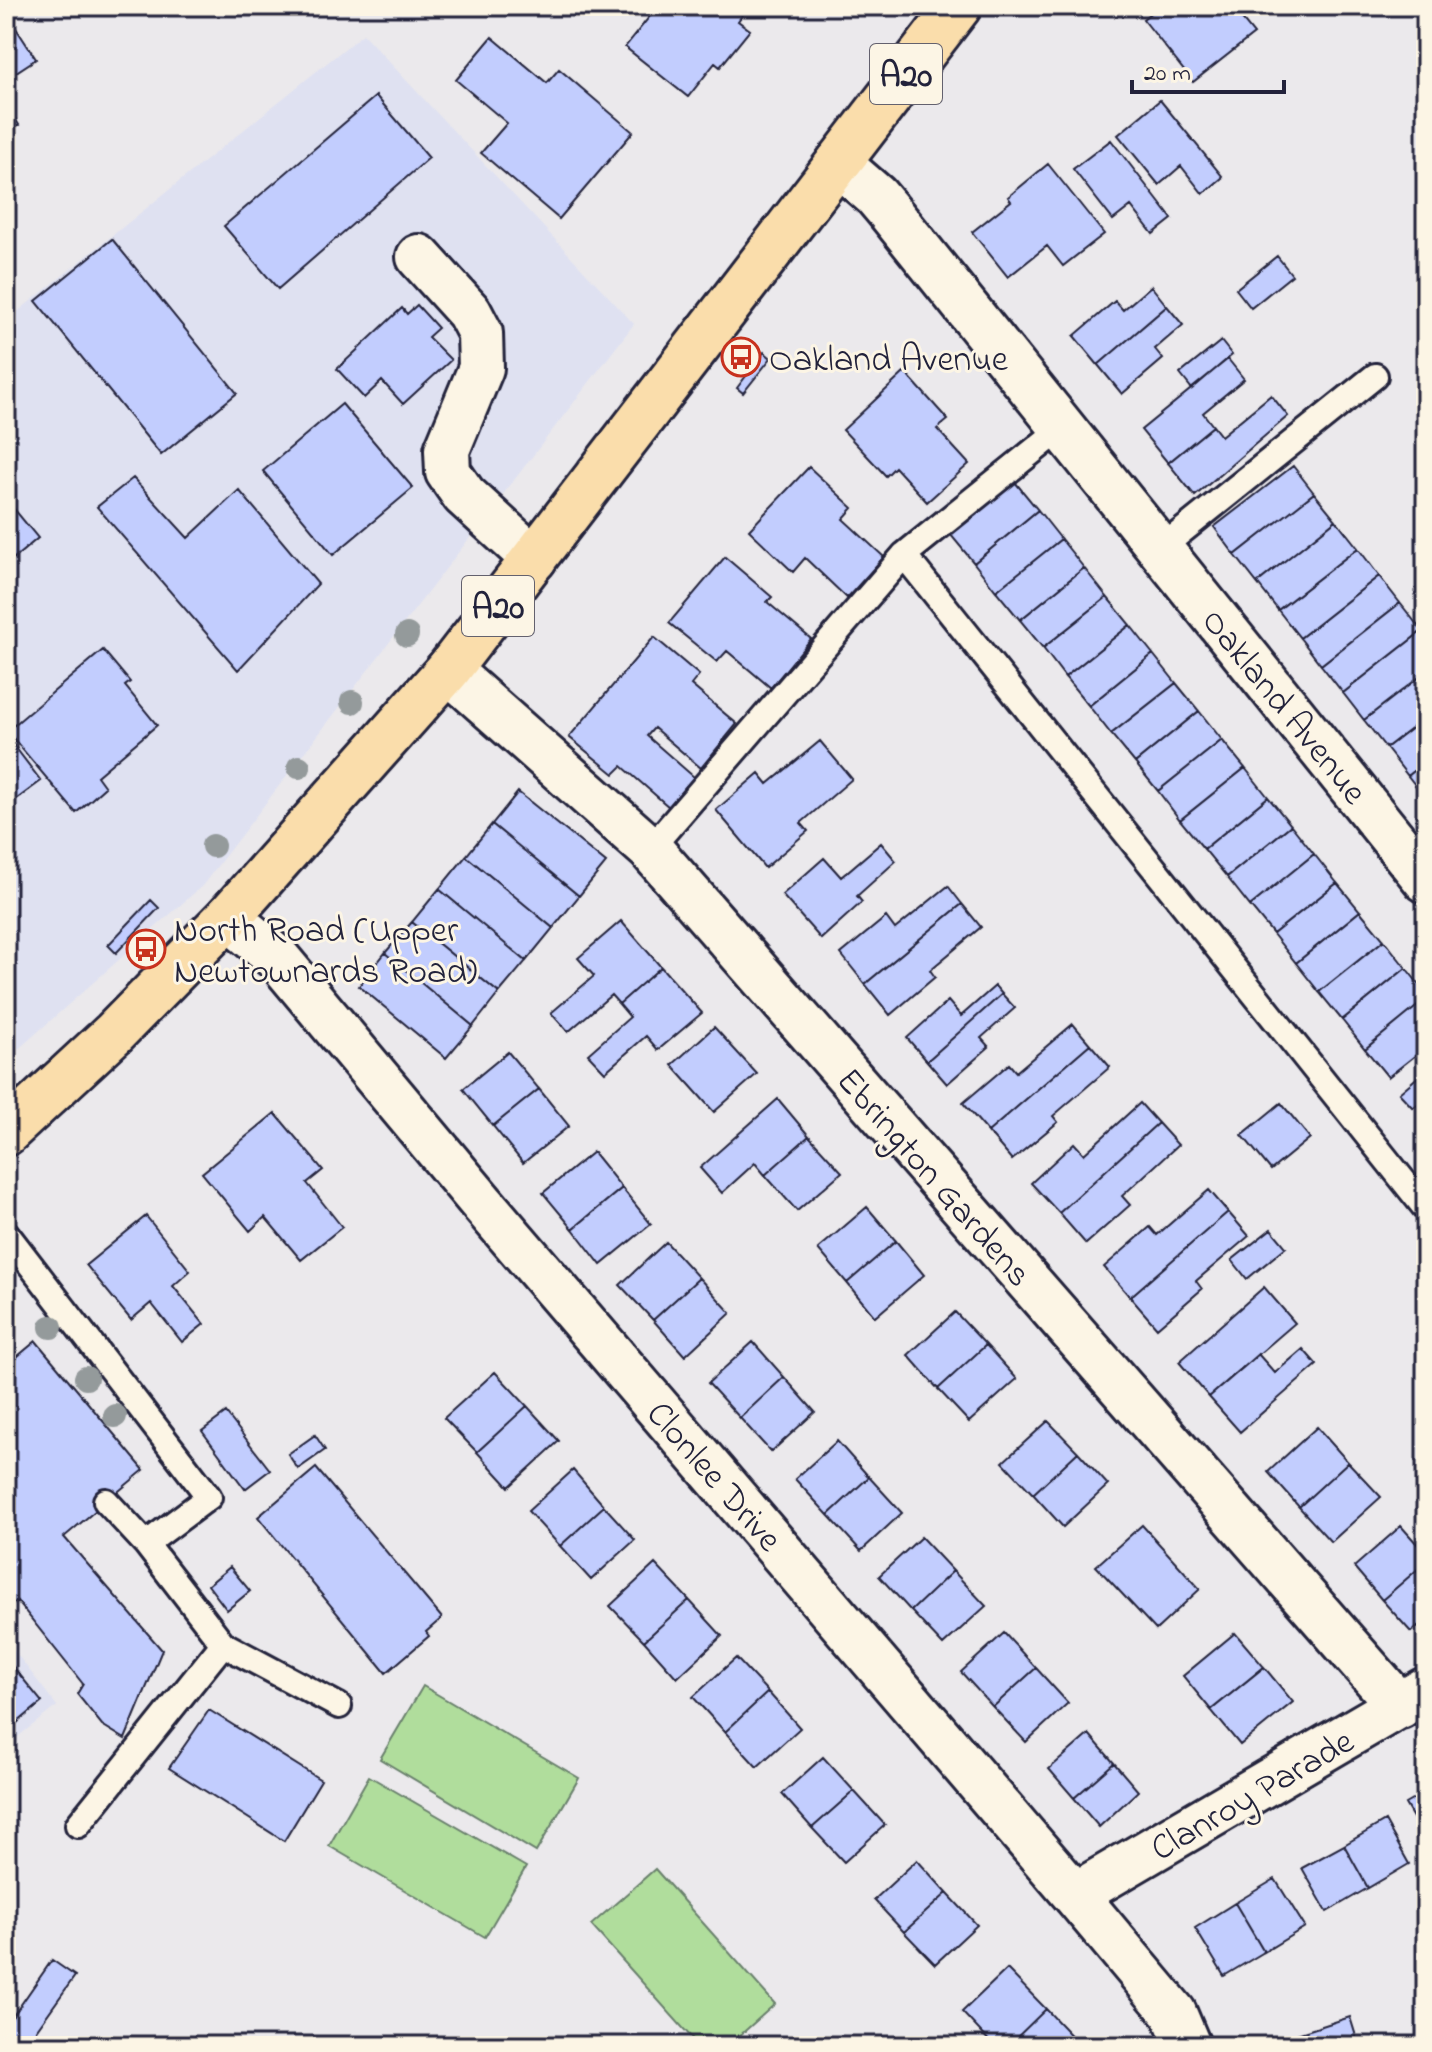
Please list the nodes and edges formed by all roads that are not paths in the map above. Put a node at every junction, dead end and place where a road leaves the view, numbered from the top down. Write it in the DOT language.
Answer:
graph roads {
  1 [pos="959,6"];
  2 [pos="838,163"];
  3 [pos="419,257"];
  4 [pos="1375,376"];
  5 [pos="1063,427"];
  6 [pos="1161,548"];
  7 [pos="904,555"];
  8 [pos="534,559"];
  9 [pos="448,670"];
  10 [pos="650,849"];
  11 [pos="1426,880"];
  12 [pos="228,917"];
  13 [pos="6,1133"];
  14 [pos="1426,1209"];
  15 [pos="6,1233"];
  16 [pos="106,1501"];
  17 [pos="146,1544"];
  18 [pos="223,1644"];
  19 [pos="1413,1698"];
  20 [pos="339,1706"];
  21 [pos="78,1825"];
  22 [pos="1075,1895"];
  23 [pos="1188,2046"];
  1 -- 2 [label="main road, A20"];
  2 -- 5 [label="street, Oakland Avenue"];
  2 -- 8 [label="main road, A20"];
  3 -- 8 [label="street"];
  4 -- 6 [label="lane"];
  5 -- 6 [label="street, Oakland Avenue"];
  5 -- 7 [label="lane"];
  6 -- 11 [label="street, Oakland Avenue"];
  7 -- 10 [label="lane"];
  7 -- 14 [label="lane"];
  8 -- 9 [label="main road, A20"];
  9 -- 10 [label="street, Ebrington Gardens"];
  9 -- 12 [label="main road, A20"];
  10 -- 19 [label="street, Ebrington Gardens"];
  12 -- 13 [label="main road, A20"];
  12 -- 22 [label="street, Clonlee Drive"];
  15 -- 17 [label="lane"];
  16 -- 17 [label="lane"];
  17 -- 18 [label="lane"];
  18 -- 20 [label="lane"];
  18 -- 21 [label="lane"];
  19 -- 22 [label="street, Clanroy Parade"];
  22 -- 23 [label="street, Clonlee Drive"];
}
